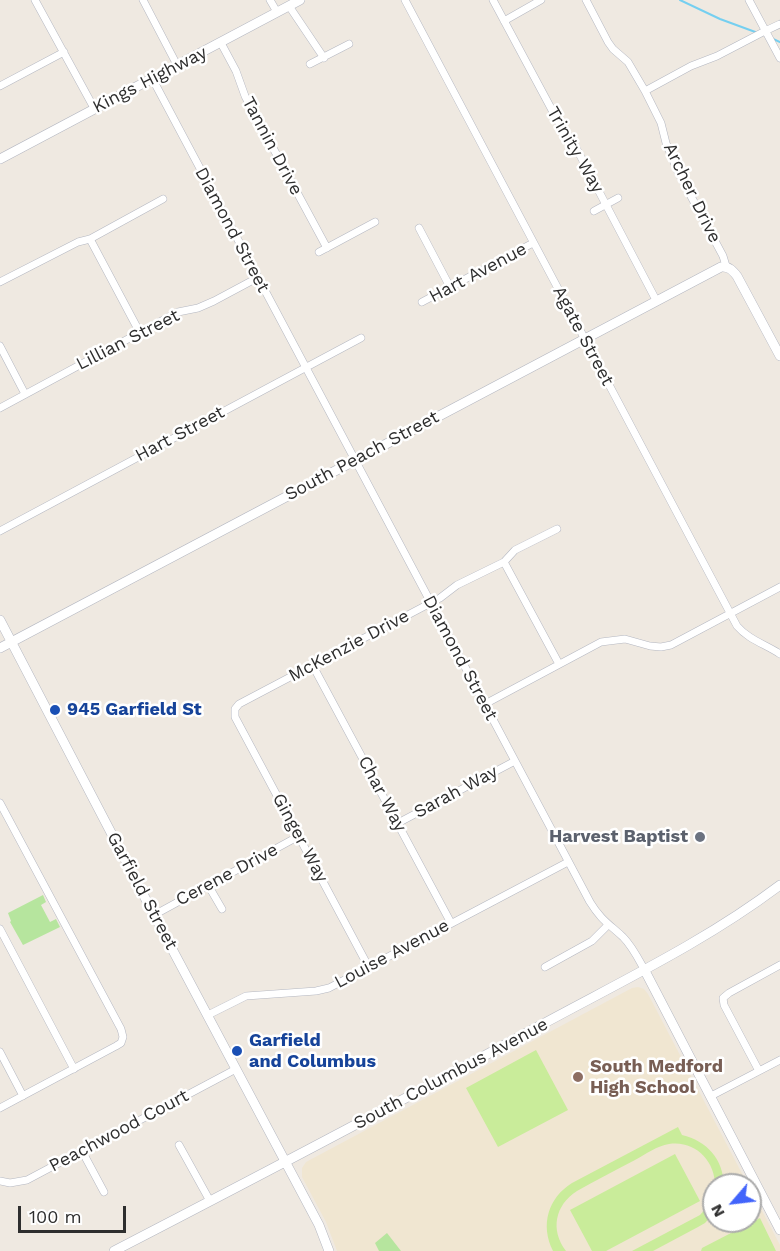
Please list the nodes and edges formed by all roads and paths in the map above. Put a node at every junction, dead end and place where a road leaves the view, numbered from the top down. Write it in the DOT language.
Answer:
graph roads {
  1 [pos="35,0"];
  2 [pos="143,0"];
  3 [pos="270,0"];
  4 [pos="300,0"];
  5 [pos="405,0"];
  6 [pos="493,0"];
  7 [pos="541,0"];
  8 [pos="586,0"];
  9 [pos="749,0"];
  10 [pos="290,6"];
  11 [pos="277,12"];
  12 [pos="504,21"];
  13 [pos="780,24"];
  14 [pos="765,31"];
  15 [pos="221,43"];
  16 [pos="349,44"];
  17 [pos="64,52"];
  18 [pos="324,58"];
  19 [pos="780,58"];
  20 [pos="177,64"];
  21 [pos="310,64"];
  22 [pos="152,78"];
  23 [pos="0,86"];
  24 [pos="645,91"];
  25 [pos="94,108"];
  26 [pos="0,159"];
  27 [pos="618,198"];
  28 [pos="163,199"];
  29 [pos="606,205"];
  30 [pos="594,211"];
  31 [pos="375,222"];
  32 [pos="419,228"];
  33 [pos="90,239"];
  34 [pos="533,243"];
  35 [pos="327,248"];
  36 [pos="319,252"];
  37 [pos="726,266"];
  38 [pos="257,278"];
  39 [pos="0,282"];
  40 [pos="450,287"];
  41 [pos="656,300"];
  42 [pos="422,302"];
  43 [pos="140,333"];
  44 [pos="361,338"];
  45 [pos="584,339"];
  46 [pos="0,346"];
  47 [pos="780,356"];
  48 [pos="305,368"];
  49 [pos="26,394"];
  50 [pos="0,408"];
  51 [pos="355,460"];
  52 [pos="557,529"];
  53 [pos="0,531"];
  54 [pos="504,562"];
  55 [pos="780,587"];
  56 [pos="431,603"];
  57 [pos="730,614"];
  58 [pos="0,620"];
  59 [pos="12,642"];
  60 [pos="0,648"];
  61 [pos="780,654"];
  62 [pos="559,664"];
  63 [pos="313,666"];
  64 [pos="485,704"];
  65 [pos="235,709"];
  66 [pos="515,761"];
  67 [pos="0,805"];
  68 [pos="398,823"];
  69 [pos="299,836"];
  70 [pos="568,862"];
  71 [pos="208,885"];
  72 [pos="780,885"];
  73 [pos="222,909"];
  74 [pos="154,915"];
  75 [pos="451,923"];
  76 [pos="608,925"];
  77 [pos="0,929"];
  78 [pos="780,965"];
  79 [pos="368,966"];
  80 [pos="545,967"];
  81 [pos="644,969"];
  82 [pos="208,1015"];
  83 [pos="0,1052"];
  84 [pos="780,1060"];
  85 [pos="74,1069"];
  86 [pos="236,1069"];
  87 [pos="759,1071"];
  88 [pos="23,1096"];
  89 [pos="711,1096"];
  90 [pos="0,1108"];
  91 [pos="179,1144"];
  92 [pos="82,1151"];
  93 [pos="285,1162"];
  94 [pos="0,1181"];
  95 [pos="104,1192"];
  96 [pos="210,1201"];
  97 [pos="780,1230"];
  98 [pos="114,1251"];
  99 [pos="329,1251"];
  1 -- 17 [label="street"];
  2 -- 20 [label="street"];
  3 -- 11 [label="street"];
  4 -- 10 [label="street, Kings Highway"];
  5 -- 34 [label="street, Agate Street"];
  6 -- 12 [label="street, Trinity Way"];
  7 -- 12 [label="street"];
  8 -- 24 [label="street, Archer Drive"];
  9 -- 14 [label="street"];
  10 -- 11 [label="street, Kings Highway"];
  10 -- 18 [label="street"];
  11 -- 15 [label="street, Kings Highway"];
  12 -- 29 [label="street, Trinity Way"];
  13 -- 14 [label="street"];
  14 -- 19 [label="street"];
  14 -- 24 [label="street"];
  15 -- 20 [label="street, Kings Highway"];
  15 -- 35 [label="street, Tannin Drive"];
  16 -- 18 [label="street"];
  17 -- 23 [label="street"];
  17 -- 25 [label="street"];
  18 -- 21 [label="street"];
  20 -- 22 [label="street, Kings Highway"];
  22 -- 25 [label="street, Kings Highway"];
  22 -- 38 [label="street, Diamond Street"];
  24 -- 37 [label="street, Archer Drive"];
  25 -- 26 [label="street, Kings Highway"];
  27 -- 29 [label="street"];
  28 -- 33 [label="street"];
  29 -- 30 [label="street"];
  29 -- 41 [label="street, Trinity Way"];
  31 -- 35 [label="street"];
  32 -- 40 [label="street"];
  33 -- 39 [label="street"];
  33 -- 43 [label="street"];
  34 -- 40 [label="street, Hart Avenue"];
  34 -- 45 [label="street, Agate Street"];
  35 -- 36 [label="street"];
  37 -- 41 [label="street, South Peach Street"];
  37 -- 47 [label="street, Archer Drive"];
  38 -- 43 [label="street, Lillian Street"];
  38 -- 48 [label="street, Diamond Street"];
  40 -- 42 [label="street, Hart Avenue"];
  41 -- 45 [label="street, South Peach Street"];
  43 -- 49 [label="street, Lillian Street"];
  44 -- 48 [label="street, Hart Street"];
  45 -- 51 [label="street, South Peach Street"];
  45 -- 57 [label="street, Agate Street"];
  46 -- 49 [label="street"];
  48 -- 51 [label="street, Diamond Street"];
  48 -- 53 [label="street, Hart Street"];
  49 -- 50 [label="street, Lillian Street"];
  51 -- 56 [label="street, Diamond Street"];
  51 -- 59 [label="street, South Peach Street"];
  52 -- 54 [label="street, McKenzie Drive"];
  54 -- 56 [label="street, McKenzie Drive"];
  54 -- 62 [label="street"];
  55 -- 57 [label="street"];
  56 -- 63 [label="street, McKenzie Drive"];
  56 -- 64 [label="street, Diamond Street"];
  57 -- 61 [label="street, Agate Street"];
  57 -- 62 [label="street"];
  58 -- 59 [label="street, Garfield Street"];
  59 -- 60 [label="street, South Peach Street"];
  59 -- 74 [label="street, Garfield Street"];
  62 -- 64 [label="street"];
  63 -- 65 [label="street, McKenzie Drive"];
  63 -- 68 [label="street, Char Way"];
  64 -- 66 [label="street, Diamond Street"];
  65 -- 69 [label="street, Ginger Way"];
  66 -- 68 [label="street, Sarah Way"];
  66 -- 70 [label="street, Diamond Street"];
  67 -- 85 [label="street"];
  68 -- 75 [label="street, Char Way"];
  69 -- 71 [label="street, Cerene Drive"];
  69 -- 79 [label="street, Ginger Way"];
  70 -- 75 [label="street, Louise Avenue"];
  70 -- 76 [label="street, Diamond Street"];
  71 -- 73 [label="street"];
  71 -- 74 [label="street, Cerene Drive"];
  72 -- 81 [label="street, South Columbus Avenue"];
  74 -- 82 [label="street, Garfield Street"];
  75 -- 79 [label="street, Louise Avenue"];
  76 -- 80 [label="street"];
  76 -- 81 [label="street, Diamond Street"];
  77 -- 85 [label="street"];
  78 -- 87 [label="street"];
  79 -- 82 [label="street, Louise Avenue"];
  81 -- 89 [label="street, Diamond Street"];
  81 -- 93 [label="street, South Columbus Avenue"];
  82 -- 86 [label="street, Garfield Street"];
  83 -- 88 [label="street"];
  84 -- 87 [label="street"];
  85 -- 88 [label="street"];
  86 -- 92 [label="street, Peachwood Court"];
  86 -- 93 [label="street, Garfield Street"];
  87 -- 89 [label="street"];
  88 -- 90 [label="street"];
  89 -- 97 [label="street, Diamond Street"];
  91 -- 96 [label="street"];
  92 -- 94 [label="street, Peachwood Court"];
  92 -- 95 [label="street"];
  93 -- 96 [label="street, South Columbus Avenue"];
  93 -- 99 [label="street, Garfield Street"];
  96 -- 98 [label="street, South Columbus Avenue"];
}
